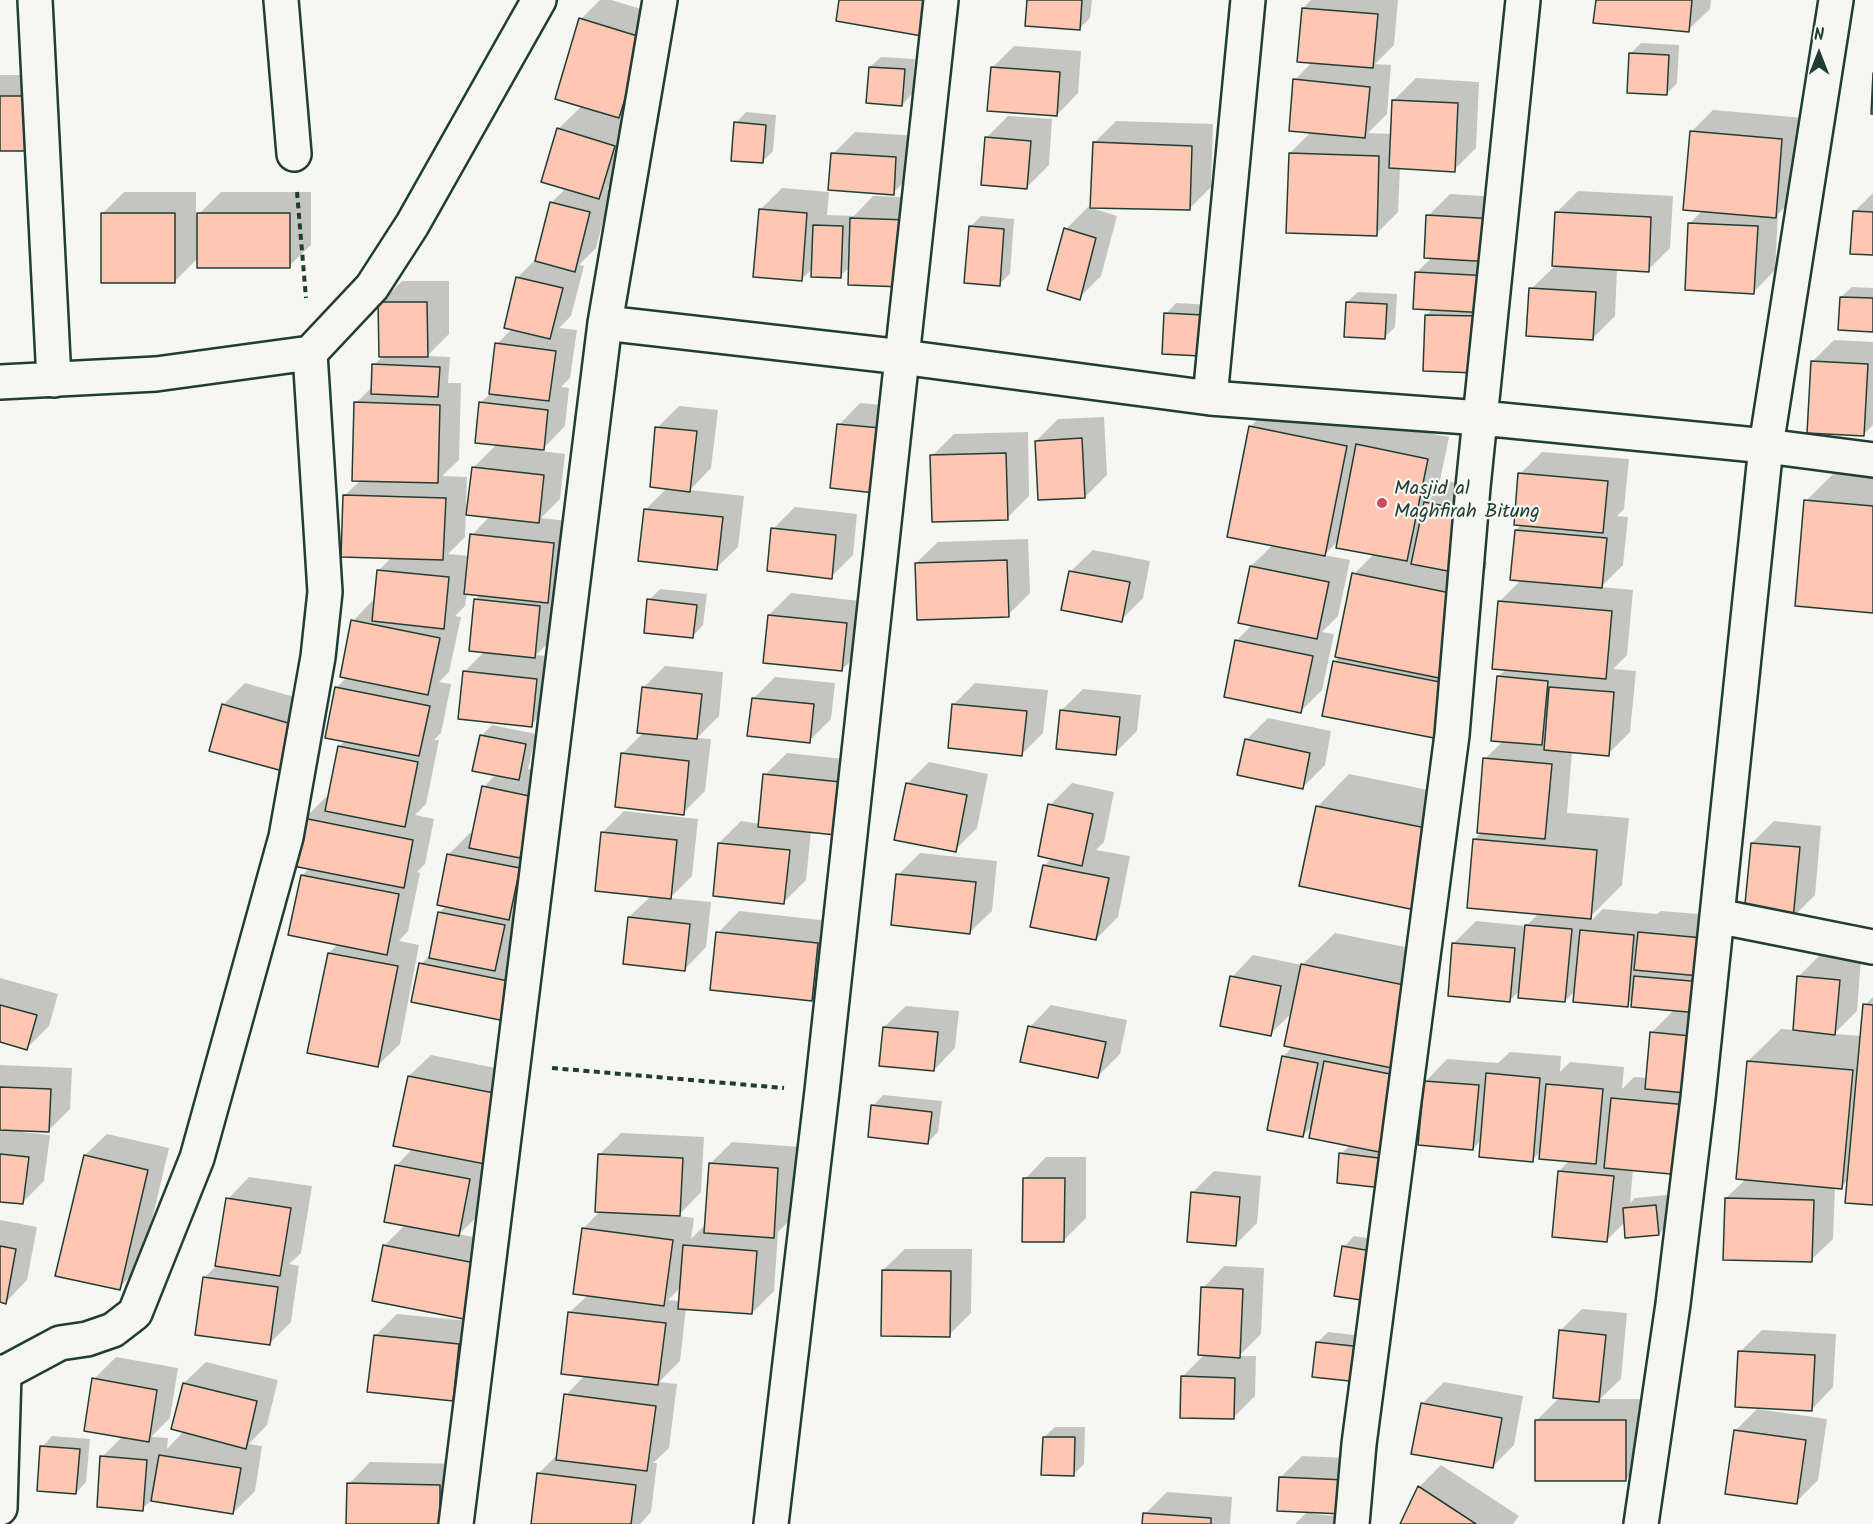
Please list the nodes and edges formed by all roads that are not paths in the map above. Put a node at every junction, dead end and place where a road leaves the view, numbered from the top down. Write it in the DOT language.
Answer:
graph roads {
  1 [pos="35,0"];
  2 [pos="280,0"];
  3 [pos="539,0"];
  4 [pos="660,0"];
  5 [pos="941,0"];
  6 [pos="1248,0"];
  7 [pos="1523,0"];
  8 [pos="1836,0"];
  9 [pos="294,154"];
  10 [pos="605,323"];
  11 [pos="310,353"];
  12 [pos="902,357"];
  13 [pos="54,380"];
  14 [pos="0,382"];
  15 [pos="1210,398"];
  16 [pos="1481,418"];
  17 [pos="1767,446"];
  18 [pos="1873,460"];
  19 [pos="1717,916"];
  20 [pos="1873,947"];
  21 [pos="2,1372"];
  22 [pos="0,1508"];
  23 [pos="456,1524"];
  24 [pos="771,1524"];
  25 [pos="1352,1524"];
  26 [pos="1641,1524"];
  1 -- 13 [label="street"];
  2 -- 9 [label="street"];
  3 -- 11 [label="street"];
  4 -- 10 [label="street"];
  5 -- 12 [label="street"];
  6 -- 15 [label="street"];
  7 -- 16 [label="street"];
  8 -- 17 [label="street"];
  10 -- 12 [label="street"];
  10 -- 23 [label="street"];
  11 -- 13 [label="street"];
  11 -- 21 [label="street"];
  12 -- 15 [label="street"];
  12 -- 24 [label="street"];
  13 -- 14 [label="street"];
  15 -- 16 [label="street"];
  16 -- 17 [label="street"];
  16 -- 25 [label="street"];
  17 -- 18 [label="street"];
  17 -- 19 [label="street"];
  19 -- 20 [label="street"];
  19 -- 26 [label="street"];
  21 -- 22 [label="street"];
}
